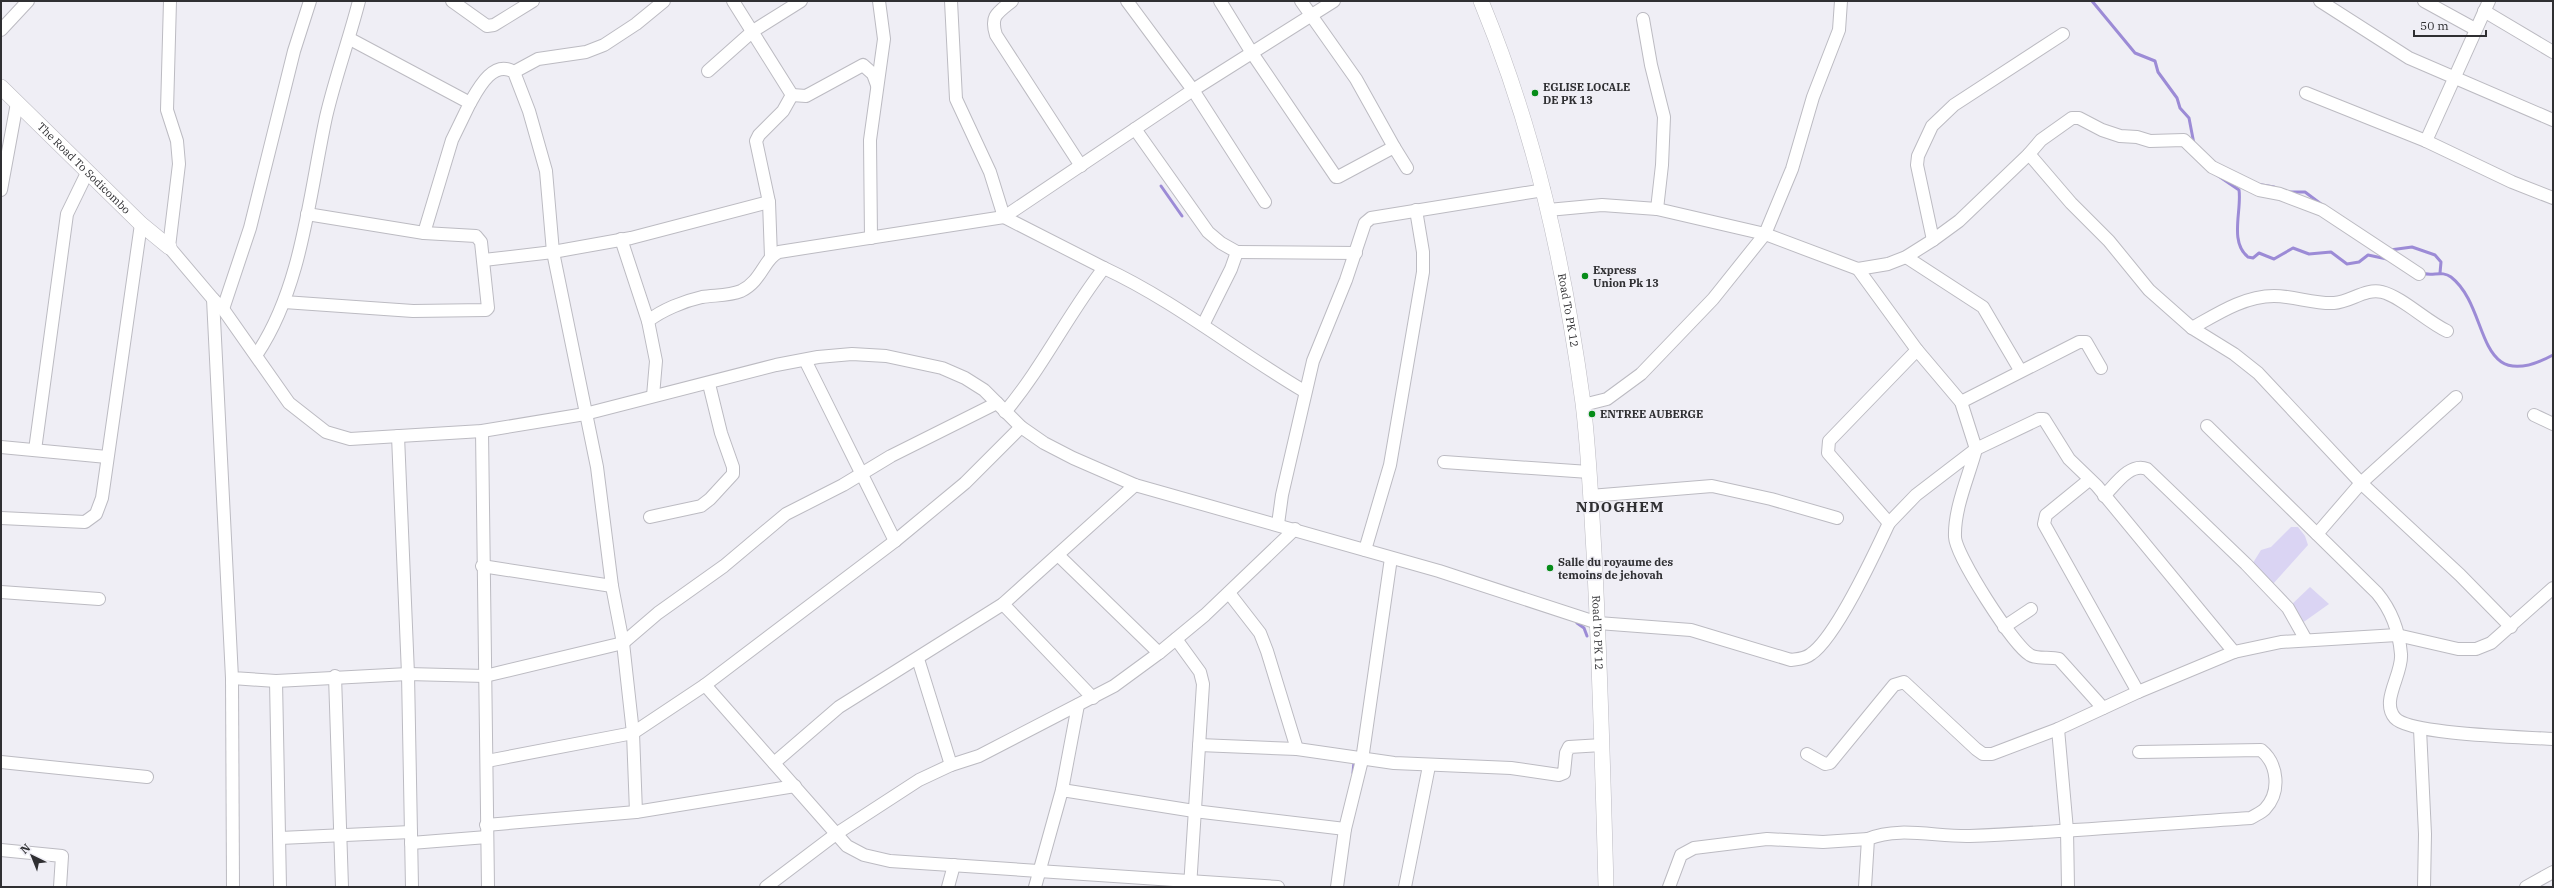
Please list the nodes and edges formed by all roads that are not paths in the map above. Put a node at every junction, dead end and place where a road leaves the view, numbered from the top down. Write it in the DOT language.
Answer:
graph roads {
  1 [pos="28,1"];
  2 [pos="170,1"];
  3 [pos="310,1"];
  4 [pos="359,1"];
  5 [pos="452,1"];
  6 [pos="533,1"];
  7 [pos="664,1"];
  8 [pos="733,1"];
  9 [pos="801,1"];
  10 [pos="879,1"];
  11 [pos="951,1"];
  12 [pos="1012,1"];
  13 [pos="1127,1"];
  14 [pos="1220,1"];
  15 [pos="1301,1"];
  16 [pos="1334,1"];
  17 [pos="1481,1"];
  18 [pos="1842,1"];
  19 [pos="2320,1"];
  20 [pos="2424,1"];
  21 [pos="2486,6"];
  22 [pos="1310,16"];
  23 [pos="1643,19"];
  24 [pos="2475,29"];
  25 [pos="1,30"];
  26 [pos="753,31"];
  27 [pos="2064,34"];
  28 [pos="350,39"];
  29 [pos="2553,52"];
  30 [pos="1252,53"];
  31 [pos="708,70"];
  32 [pos="514,72"];
  33 [pos="2454,78"];
  34 [pos="877,86"];
  35 [pos="1,87"];
  36 [pos="1193,90"];
  37 [pos="2306,93"];
  38 [pos="792,95"];
  39 [pos="17,103"];
  40 [pos="470,103"];
  41 [pos="2553,120"];
  42 [pos="1135,129"];
  43 [pos="2426,140"];
  44 [pos="1394,147"];
  45 [pos="2028,154"];
  46 [pos="1081,166"];
  47 [pos="1407,168"];
  48 [pos="87,173"];
  49 [pos="1,190"];
  50 [pos="1544,190"];
  51 [pos="2553,198"];
  52 [pos="769,202"];
  53 [pos="1265,202"];
  54 [pos="1657,209"];
  55 [pos="1416,210"];
  56 [pos="1548,210"];
  57 [pos="307,214"];
  58 [pos="1004,217"];
  59 [pos="141,224"];
  60 [pos="424,233"];
  61 [pos="1765,234"];
  62 [pos="871,238"];
  63 [pos="621,239"];
  64 [pos="1933,240"];
  65 [pos="169,247"];
  66 [pos="553,252"];
  67 [pos="1237,252"];
  68 [pos="1356,253"];
  69 [pos="771,257"];
  70 [pos="1906,257"];
  71 [pos="484,260"];
  72 [pos="1104,268"];
  73 [pos="1858,269"];
  74 [pos="2419,274"];
  75 [pos="213,300"];
  76 [pos="284,302"];
  77 [pos="223,309"];
  78 [pos="648,321"];
  79 [pos="1203,325"];
  80 [pos="2192,328"];
  81 [pos="2447,331"];
  82 [pos="1917,350"];
  83 [pos="257,354"];
  84 [pos="805,360"];
  85 [pos="2101,368"];
  86 [pos="2020,370"];
  87 [pos="709,384"];
  88 [pos="1304,391"];
  89 [pos="654,396"];
  90 [pos="2456,397"];
  91 [pos="1961,402"];
  92 [pos="1583,405"];
  93 [pos="1001,407"];
  94 [pos="585,414"];
  95 [pos="2534,415"];
  96 [pos="2553,424"];
  97 [pos="2207,426"];
  98 [pos="1021,427"];
  99 [pos="482,431"];
  100 [pos="398,436"];
  101 [pos="1,447"];
  102 [pos="1976,448"];
  103 [pos="35,450"];
  104 [pos="107,457"];
  105 [pos="1444,462"];
  106 [pos="1589,472"];
  107 [pos="861,474"];
  108 [pos="2089,480"];
  109 [pos="2361,483"];
  110 [pos="1135,485"];
  111 [pos="1590,496"];
  112 [pos="2104,496"];
  113 [pos="650,517"];
  114 [pos="1,518"];
  115 [pos="1837,518"];
  116 [pos="1889,523"];
  117 [pos="1278,524"];
  118 [pos="1295,529"];
  119 [pos="2317,534"];
  120 [pos="895,541"];
  121 [pos="1365,550"];
  122 [pos="1058,556"];
  123 [pos="1391,558"];
  124 [pos="482,566"];
  125 [pos="612,586"];
  126 [pos="2553,588"];
  127 [pos="1,592"];
  128 [pos="1229,593"];
  129 [pos="99,599"];
  130 [pos="1003,604"];
  131 [pos="2031,609"];
  132 [pos="1598,623"];
  133 [pos="2511,626"];
  134 [pos="2004,627"];
  135 [pos="2397,636"];
  136 [pos="1176,639"];
  137 [pos="2306,640"];
  138 [pos="623,643"];
  139 [pos="2234,652"];
  140 [pos="1160,653"];
  141 [pos="918,659"];
  142 [pos="408,674"];
  143 [pos="335,676"];
  144 [pos="485,676"];
  145 [pos="232,678"];
  146 [pos="276,680"];
  147 [pos="705,685"];
  148 [pos="2138,692"];
  149 [pos="1093,698"];
  150 [pos="1078,705"];
  151 [pos="2103,708"];
  152 [pos="2058,729"];
  153 [pos="2420,729"];
  154 [pos="634,733"];
  155 [pos="2553,739"];
  156 [pos="1602,744"];
  157 [pos="1199,745"];
  158 [pos="1297,749"];
  159 [pos="2139,752"];
  160 [pos="1807,754"];
  161 [pos="1362,760"];
  162 [pos="487,761"];
  163 [pos="1,762"];
  164 [pos="774,764"];
  165 [pos="950,765"];
  166 [pos="1429,766"];
  167 [pos="147,776"];
  168 [pos="795,786"];
  169 [pos="1062,790"];
  170 [pos="636,812"];
  171 [pos="1194,812"];
  172 [pos="486,825"];
  173 [pos="1345,829"];
  174 [pos="2067,830"];
  175 [pos="836,834"];
  176 [pos="340,835"];
  177 [pos="280,838"];
  178 [pos="411,838"];
  179 [pos="487,838"];
  180 [pos="1868,839"];
  181 [pos="1,850"];
  182 [pos="954,865"];
  183 [pos="1039,872"];
  184 [pos="2553,872"];
  185 [pos="1134,882"];
  186 [pos="1190,884"];
  187 [pos="60,887"];
  188 [pos="233,887"];
  189 [pos="280,887"];
  190 [pos="342,887"];
  191 [pos="412,887"];
  192 [pos="488,887"];
  193 [pos="766,887"];
  194 [pos="948,887"];
  195 [pos="1035,887"];
  196 [pos="1278,887"];
  197 [pos="1337,887"];
  198 [pos="1405,887"];
  199 [pos="1606,887"];
  200 [pos="1669,887"];
  201 [pos="1865,887"];
  202 [pos="2068,887"];
  203 [pos="2424,887"];
  204 [pos="2526,887"];
  1 -- 25 [label="street"];
  2 -- 65 [label="street"];
  3 -- 77 [label="street"];
  4 -- 28 [label="street"];
  5 -- 6 [label="street"];
  7 -- 32 [label="street"];
  8 -- 26 [label="street"];
  9 -- 26 [label="street"];
  10 -- 34 [label="street"];
  11 -- 58 [label="street"];
  12 -- 46 [label="street"];
  13 -- 36 [label="street"];
  14 -- 30 [label="street"];
  15 -- 22 [label="street"];
  16 -- 22 [label="street"];
  17 -- 50 [label="main road, Road To PK 12"];
  18 -- 61 [label="street"];
  19 -- 33 [label="street"];
  20 -- 24 [label="street"];
  21 -- 24 [label="street"];
  21 -- 29 [label="street"];
  22 -- 30 [label="street"];
  22 -- 44 [label="street"];
  23 -- 54 [label="street"];
  24 -- 33 [label="street"];
  26 -- 31 [label="street"];
  26 -- 38 [label="street"];
  27 -- 64 [label="street"];
  28 -- 40 [label="street"];
  28 -- 57 [label="street"];
  30 -- 36 [label="street"];
  30 -- 44 [label="street"];
  32 -- 40 [label="street"];
  32 -- 66 [label="street"];
  33 -- 41 [label="street"];
  33 -- 43 [label="street"];
  34 -- 38 [label="street"];
  34 -- 62 [label="street"];
  35 -- 39 [label="main road, The Road To Sodicombo"];
  36 -- 42 [label="street"];
  36 -- 53 [label="street"];
  37 -- 43 [label="street"];
  38 -- 52 [label="street"];
  39 -- 48 [label="main road, The Road To Sodicombo"];
  39 -- 49 [label="street"];
  40 -- 60 [label="street"];
  42 -- 46 [label="street"];
  42 -- 67 [label="street"];
  43 -- 51 [label="street"];
  44 -- 47 [label="street"];
  45 -- 64 [label="street"];
  45 -- 74 [label="street"];
  45 -- 80 [label="street"];
  46 -- 58 [label="street"];
  48 -- 59 [label="main road, The Road To Sodicombo"];
  48 -- 103 [label="street"];
  50 -- 55 [label="street"];
  50 -- 56 [label="main road, Road To PK 12"];
  52 -- 63 [label="street"];
  52 -- 69 [label="street"];
  54 -- 56 [label="street"];
  54 -- 61 [label="street"];
  55 -- 68 [label="street"];
  55 -- 121 [label="street"];
  56 -- 92 [label="main road, Road To PK 12"];
  57 -- 60 [label="street"];
  57 -- 76 [label="street"];
  58 -- 62 [label="street"];
  58 -- 72 [label="street"];
  59 -- 65 [label="main road, The Road To Sodicombo"];
  59 -- 104 [label="street"];
  60 -- 71 [label="street"];
  61 -- 73 [label="street"];
  61 -- 92 [label="street"];
  62 -- 69 [label="street"];
  63 -- 66 [label="street"];
  63 -- 78 [label="street"];
  64 -- 70 [label="street"];
  65 -- 75 [label="street"];
  66 -- 71 [label="street"];
  66 -- 94 [label="street"];
  67 -- 68 [label="street"];
  67 -- 79 [label="street"];
  68 -- 88 [label="street"];
  69 -- 78 [label="street"];
  70 -- 73 [label="street"];
  70 -- 86 [label="street"];
  71 -- 76 [label="street"];
  72 -- 79 [label="street"];
  72 -- 93 [label="street"];
  73 -- 82 [label="street"];
  75 -- 77 [label="street"];
  75 -- 145 [label="street"];
  76 -- 83 [label="street"];
  77 -- 83 [label="street"];
  78 -- 89 [label="street"];
  79 -- 88 [label="street"];
  80 -- 81 [label="street"];
  80 -- 109 [label="street"];
  82 -- 91 [label="street"];
  82 -- 116 [label="street"];
  83 -- 100 [label="street"];
  84 -- 87 [label="street"];
  84 -- 93 [label="street"];
  84 -- 107 [label="street"];
  85 -- 86 [label="street"];
  86 -- 91 [label="street"];
  87 -- 89 [label="street"];
  87 -- 113 [label="street"];
  88 -- 117 [label="street"];
  89 -- 94 [label="street"];
  90 -- 109 [label="street"];
  91 -- 102 [label="street"];
  92 -- 106 [label="main road, Road To PK 12"];
  93 -- 98 [label="street"];
  93 -- 107 [label="street"];
  94 -- 99 [label="street"];
  94 -- 125 [label="street"];
  95 -- 96 [label="street"];
  97 -- 119 [label="street"];
  98 -- 110 [label="street"];
  98 -- 120 [label="street"];
  99 -- 100 [label="street"];
  99 -- 124 [label="street"];
  100 -- 142 [label="street"];
  101 -- 103 [label="street"];
  102 -- 108 [label="street"];
  102 -- 116 [label="street"];
  102 -- 134 [label="street"];
  103 -- 104 [label="street"];
  104 -- 114 [label="street"];
  105 -- 106 [label="street"];
  106 -- 111 [label="main road, Road To PK 12"];
  107 -- 120 [label="street"];
  107 -- 138 [label="street"];
  108 -- 112 [label="street"];
  108 -- 148 [label="street"];
  109 -- 119 [label="street"];
  109 -- 133 [label="street"];
  110 -- 117 [label="street"];
  110 -- 122 [label="street"];
  111 -- 115 [label="street"];
  111 -- 132 [label="main road, Road To PK 12"];
  112 -- 137 [label="street"];
  112 -- 139 [label="street"];
  116 -- 132 [label="street"];
  117 -- 118 [label="street"];
  118 -- 121 [label="street"];
  118 -- 128 [label="street"];
  119 -- 135 [label="street"];
  120 -- 147 [label="street"];
  121 -- 123 [label="street"];
  122 -- 130 [label="street"];
  122 -- 140 [label="street"];
  123 -- 132 [label="street"];
  123 -- 161 [label="street"];
  124 -- 125 [label="street"];
  124 -- 144 [label="street"];
  125 -- 138 [label="street"];
  126 -- 133 [label="street"];
  127 -- 129 [label="street"];
  128 -- 136 [label="street"];
  128 -- 158 [label="street"];
  130 -- 141 [label="street"];
  130 -- 149 [label="street"];
  131 -- 134 [label="street"];
  132 -- 156 [label="main road, Road To PK 12"];
  133 -- 135 [label="street"];
  134 -- 151 [label="street"];
  135 -- 137 [label="street"];
  135 -- 153 [label="street"];
  136 -- 140 [label="street"];
  136 -- 157 [label="street"];
  137 -- 139 [label="street"];
  138 -- 144 [label="street"];
  138 -- 154 [label="street"];
  139 -- 148 [label="street"];
  140 -- 149 [label="street"];
  141 -- 164 [label="street"];
  141 -- 165 [label="street"];
  142 -- 143 [label="street"];
  142 -- 144 [label="street"];
  142 -- 178 [label="street"];
  143 -- 146 [label="street"];
  143 -- 176 [label="street"];
  144 -- 162 [label="street"];
  145 -- 146 [label="street"];
  145 -- 188 [label="street"];
  146 -- 177 [label="street"];
  147 -- 154 [label="street"];
  147 -- 164 [label="street"];
  148 -- 151 [label="street"];
  149 -- 150 [label="street"];
  150 -- 165 [label="street"];
  150 -- 169 [label="street"];
  151 -- 152 [label="street"];
  152 -- 160 [label="street"];
  152 -- 174 [label="street"];
  153 -- 155 [label="street"];
  153 -- 203 [label="street"];
  154 -- 162 [label="street"];
  154 -- 170 [label="street"];
  156 -- 166 [label="street"];
  156 -- 199 [label="main road, Road To PK 12"];
  157 -- 158 [label="street"];
  157 -- 171 [label="street"];
  158 -- 161 [label="street"];
  159 -- 174 [label="street"];
  161 -- 166 [label="street"];
  161 -- 173 [label="street"];
  162 -- 172 [label="street"];
  163 -- 167 [label="street"];
  164 -- 168 [label="street"];
  165 -- 175 [label="street"];
  166 -- 198 [label="street"];
  168 -- 170 [label="street"];
  168 -- 175 [label="street"];
  169 -- 171 [label="street"];
  169 -- 183 [label="street"];
  170 -- 172 [label="street"];
  171 -- 173 [label="street"];
  171 -- 186 [label="street"];
  172 -- 179 [label="street"];
  173 -- 197 [label="street"];
  174 -- 180 [label="street"];
  174 -- 202 [label="street"];
  175 -- 182 [label="street"];
  175 -- 193 [label="street"];
  176 -- 177 [label="street"];
  176 -- 178 [label="street"];
  176 -- 190 [label="street"];
  177 -- 189 [label="street"];
  178 -- 179 [label="street"];
  178 -- 191 [label="street"];
  179 -- 192 [label="street"];
  180 -- 200 [label="street"];
  180 -- 201 [label="street"];
  181 -- 187 [label="street"];
  182 -- 183 [label="street"];
  182 -- 194 [label="street"];
  183 -- 185 [label="street"];
  183 -- 195 [label="street"];
  184 -- 204 [label="street"];
  185 -- 186 [label="street"];
  186 -- 196 [label="street"];
}
